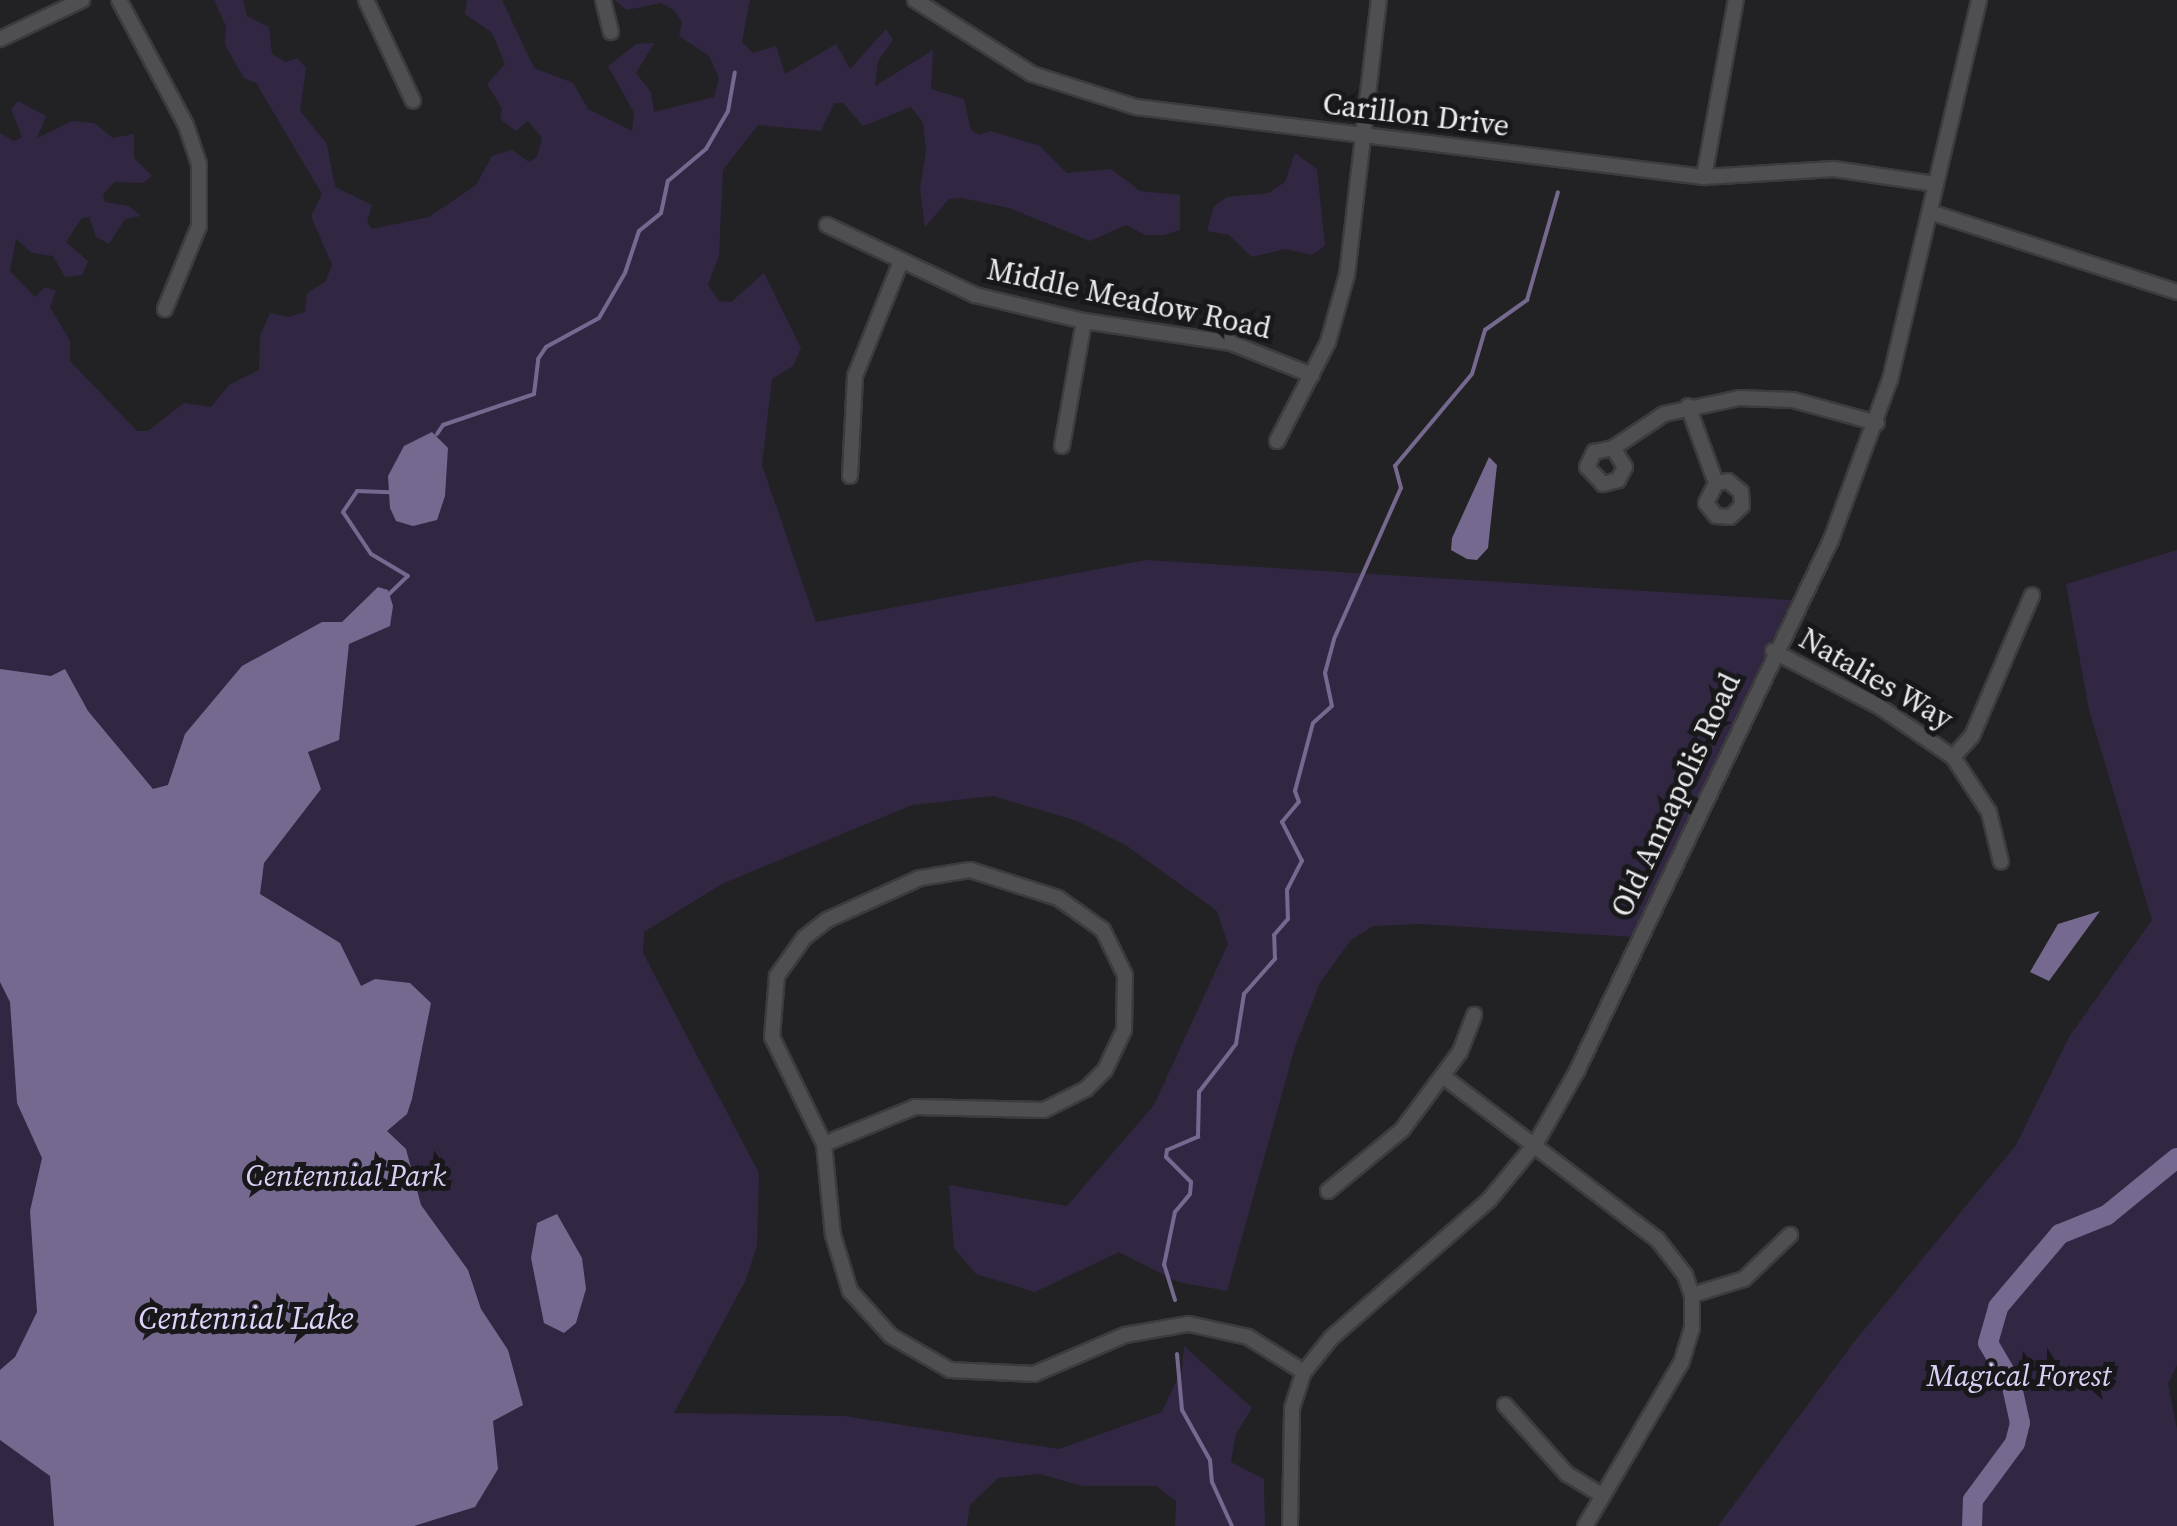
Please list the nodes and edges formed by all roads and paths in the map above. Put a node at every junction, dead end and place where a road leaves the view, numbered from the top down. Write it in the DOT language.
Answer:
graph roads {
  1 [pos="82,0"];
  2 [pos="119,0"];
  3 [pos="366,0"];
  4 [pos="603,0"];
  5 [pos="915,0"];
  6 [pos="1379,0"];
  7 [pos="1736,0"];
  8 [pos="1979,0"];
  9 [pos="611,32"];
  10 [pos="0,40"];
  11 [pos="413,100"];
  12 [pos="1364,137"];
  13 [pos="1704,178"];
  14 [pos="1936,184"];
  15 [pos="1930,212"];
  16 [pos="826,224"];
  17 [pos="900,264"];
  18 [pos="2177,292"];
  19 [pos="165,308"];
  20 [pos="1084,321"];
  21 [pos="1312,375"];
  22 [pos="1688,406"];
  23 [pos="1877,423"];
  24 [pos="1277,440"];
  25 [pos="1062,446"];
  26 [pos="1613,448"];
  27 [pos="850,476"];
  28 [pos="1716,483"];
  29 [pos="2032,594"];
  30 [pos="1773,651"];
  31 [pos="1952,757"];
  32 [pos="2001,862"];
  33 [pos="1474,1014"];
  34 [pos="1444,1076"];
  35 [pos="1536,1142"];
  36 [pos="824,1144"];
  37 [pos="1328,1191"];
  38 [pos="1790,1235"];
  39 [pos="1692,1295"];
  40 [pos="1304,1372"];
  41 [pos="1504,1405"];
  42 [pos="1602,1496"];
  43 [pos="1290,1526"];
  44 [pos="1585,1526"];
  1 -- 10 [label="street"];
  2 -- 19 [label="street"];
  3 -- 11 [label="street"];
  4 -- 9 [label="street"];
  5 -- 12 [label="street, Carillon Drive"];
  6 -- 12 [label="street"];
  7 -- 13 [label="street"];
  8 -- 14 [label="street, Old Annapolis Road"];
  12 -- 13 [label="street, Carillon Drive"];
  12 -- 21 [label="street"];
  13 -- 14 [label="street, Carillon Drive"];
  14 -- 15 [label="street, Old Annapolis Road"];
  15 -- 18 [label="street"];
  15 -- 23 [label="street, Old Annapolis Road"];
  16 -- 17 [label="street, Middle Meadow Road"];
  17 -- 20 [label="street, Middle Meadow Road"];
  17 -- 27 [label="street"];
  20 -- 21 [label="street, Middle Meadow Road"];
  20 -- 25 [label="street"];
  21 -- 24 [label="street"];
  22 -- 23 [label="street"];
  22 -- 26 [label="street"];
  22 -- 28 [label="street"];
  23 -- 30 [label="street, Old Annapolis Road"];
  29 -- 31 [label="street"];
  30 -- 31 [label="street, Natalies Way"];
  30 -- 35 [label="street, Old Annapolis Road"];
  31 -- 32 [label="street, Natalies Way"];
  33 -- 34 [label="street"];
  34 -- 35 [label="street"];
  34 -- 37 [label="street"];
  35 -- 39 [label="street"];
  35 -- 40 [label="street, Old Annapolis Road"];
  36 -- 36 [label="street"];
  36 -- 40 [label="street"];
  38 -- 39 [label="street"];
  39 -- 42 [label="street"];
  40 -- 43 [label="street, Old Annapolis Road"];
  41 -- 42 [label="street"];
  42 -- 44 [label="street"];
}
